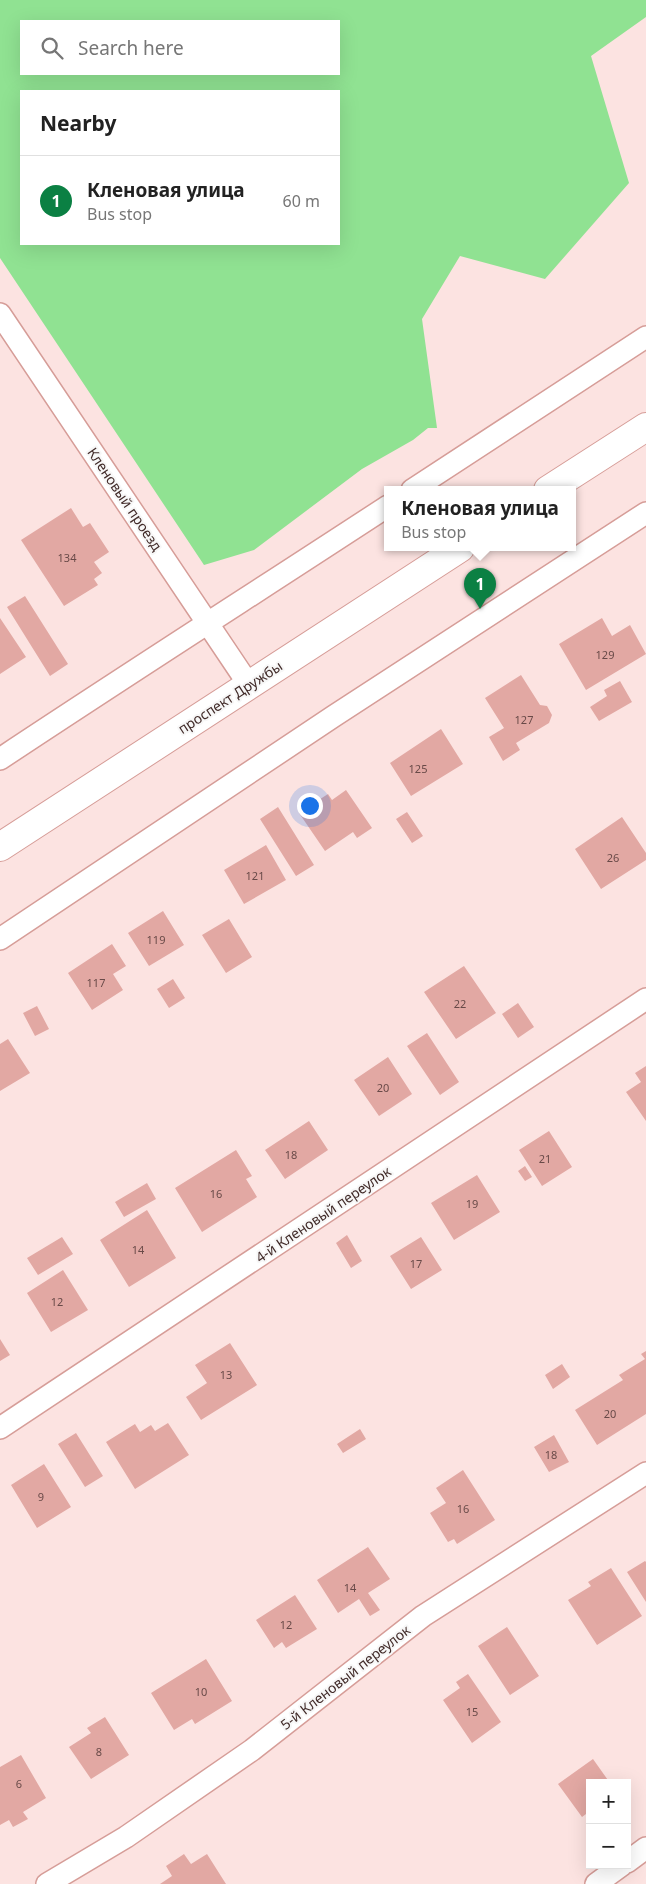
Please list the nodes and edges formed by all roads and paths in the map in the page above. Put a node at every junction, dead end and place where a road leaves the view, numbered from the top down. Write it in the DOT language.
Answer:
graph roads {
  1 [pos="0,314"];
  2 [pos="646,337"];
  3 [pos="646,426"];
  4 [pos="418,486"];
  5 [pos="554,486"];
  6 [pos="384,509"];
  7 [pos="646,513"];
  8 [pos="455,551"];
  9 [pos="208,623"];
  10 [pos="249,685"];
  11 [pos="0,759"];
  12 [pos="0,846"];
  13 [pos="0,939"];
  14 [pos="646,999"];
  15 [pos="0,1428"];
  16 [pos="646,1473"];
  17 [pos="646,1848"];
  18 [pos="631,1859"];
  19 [pos="617,1869"];
  20 [pos="47,1884"];
  21 [pos="596,1884"];
  1 -- 9 [label="street, Кленовый проезд"];
  2 -- 4 [label="street"];
  3 -- 5 [label="main road"];
  6 -- 9 [label="street"];
  7 -- 13 [label="street"];
  8 -- 10 [label="main road, проспект Дружбы"];
  9 -- 10 [label="street, Кленовый проезд"];
  9 -- 11 [label="street"];
  10 -- 12 [label="main road, проспект Дружбы"];
  14 -- 15 [label="street, 4-й Кленовый переулок"];
  16 -- 20 [label="street, 5-й Кленовый переулок"];
  17 -- 18 [label="street"];
  19 -- 21 [label="street"];
}
